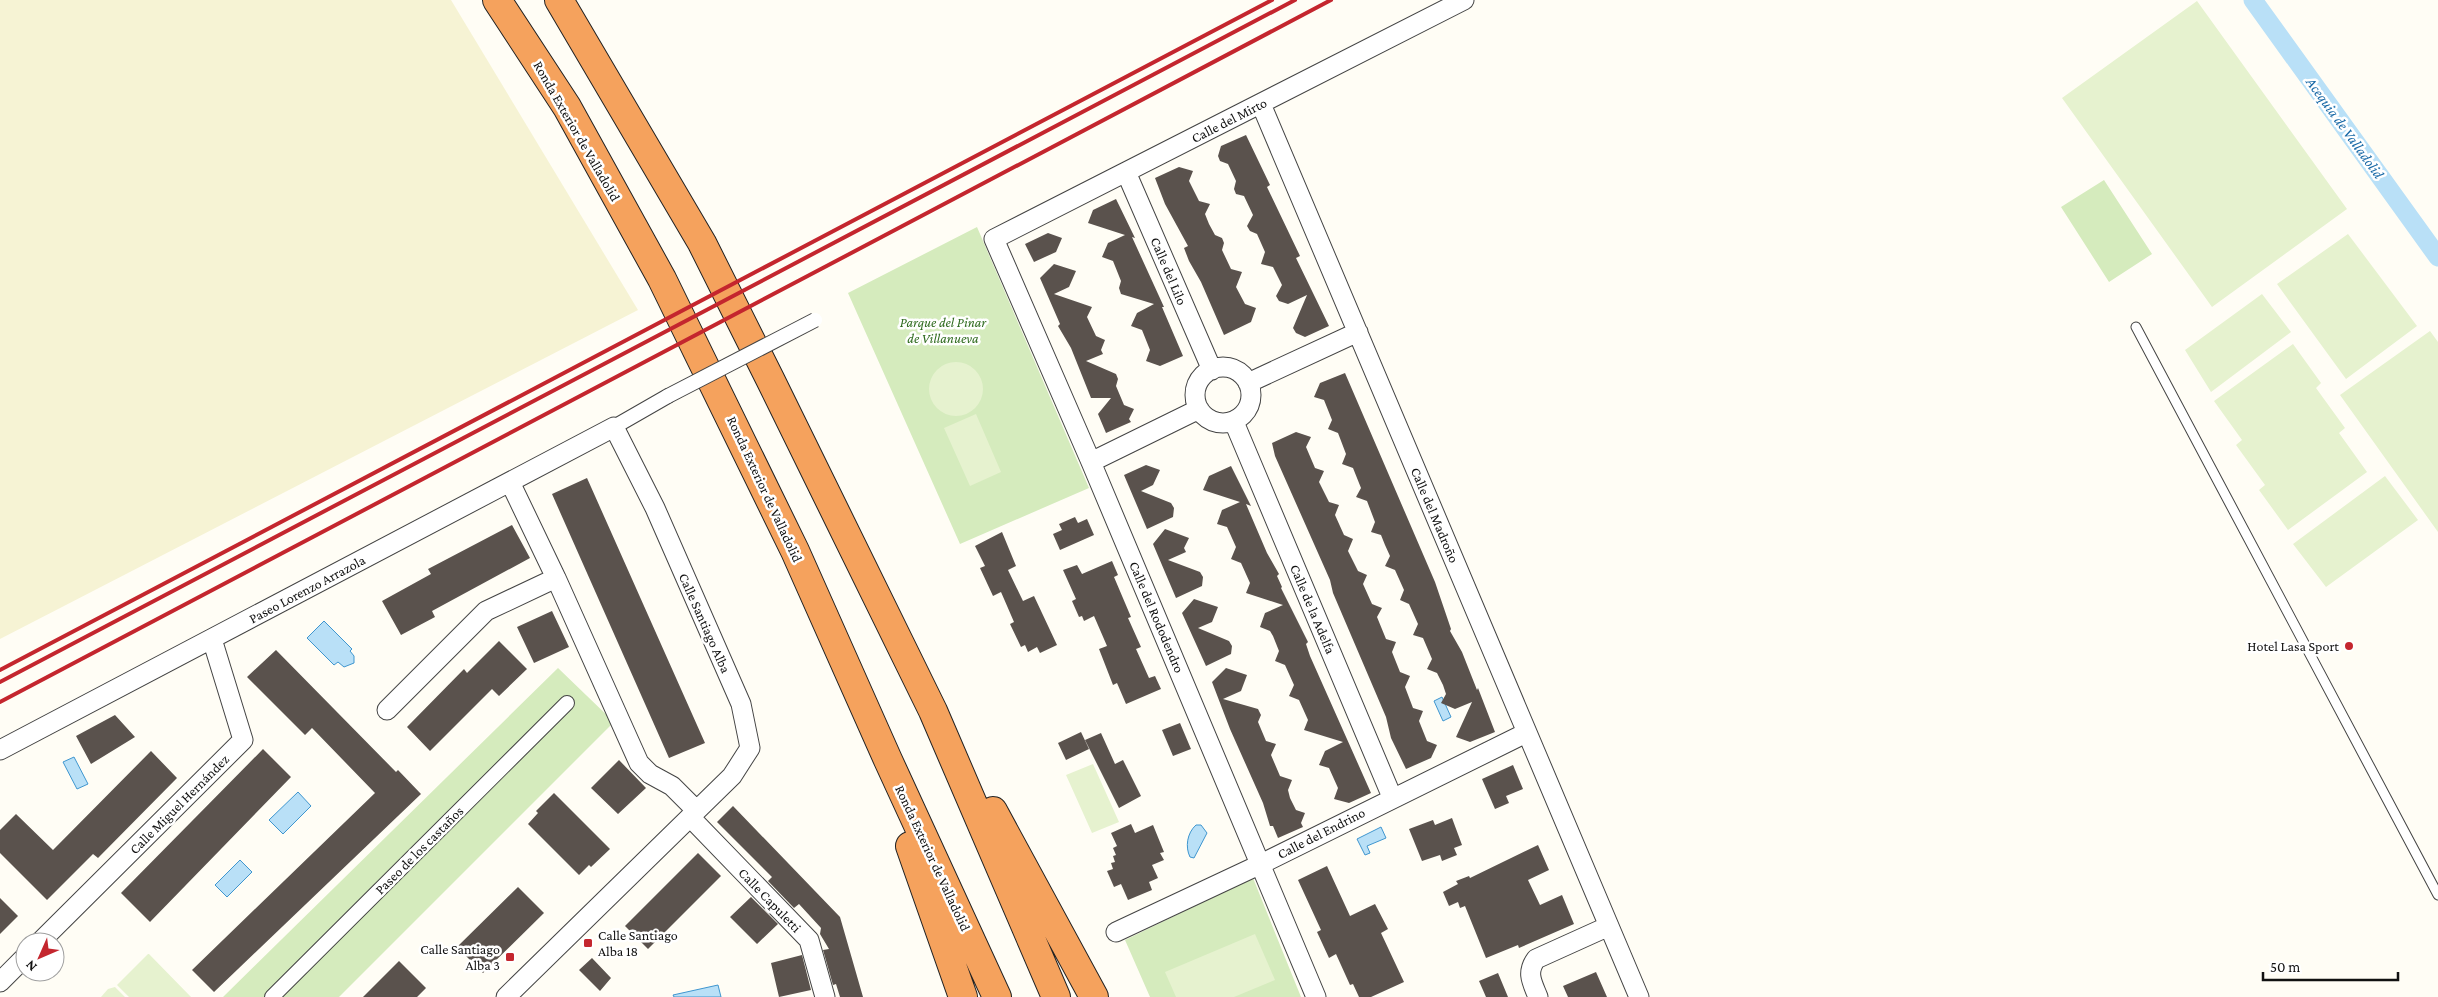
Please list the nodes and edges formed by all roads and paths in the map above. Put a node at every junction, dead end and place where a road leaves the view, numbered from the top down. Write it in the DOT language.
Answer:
graph roads {
  1 [pos="496,0"];
  2 [pos="559,0"];
  3 [pos="1464,0"];
  4 [pos="1261,104"];
  5 [pos="1126,172"];
  6 [pos="994,239"];
  7 [pos="815,320"];
  8 [pos="2136,328"];
  9 [pos="1358,332"];
  10 [pos="1212,370"];
  11 [pos="1248,383"];
  12 [pos="1199,409"];
  13 [pos="1234,422"];
  14 [pos="614,427"];
  15 [pos="1092,462"];
  16 [pos="510,482"];
  17 [pos="556,578"];
  18 [pos="212,639"];
  19 [pos="566,703"];
  20 [pos="387,710"];
  21 [pos="933,711"];
  22 [pos="1526,733"];
  23 [pos="0,750"];
  24 [pos="888,760"];
  25 [pos="1392,797"];
  26 [pos="693,814"];
  27 [pos="1261,864"];
  28 [pos="2438,895"];
  29 [pos="1609,926"];
  30 [pos="50,932"];
  31 [pos="1116,932"];
  32 [pos="15,967"];
  33 [pos="0,982"];
  34 [pos="272,997"];
  35 [pos="506,997"];
  36 [pos="825,997"];
  37 [pos="963,997"];
  38 [pos="997,997"];
  39 [pos="1056,997"];
  40 [pos="1094,997"];
  41 [pos="1316,997"];
  42 [pos="1538,997"];
  43 [pos="1639,997"];
  1 -- 24 [label="highway, Ronda Exterior de Valladolid"];
  2 -- 21 [label="highway"];
  3 -- 4 [label="street, Calle del Mirto"];
  4 -- 5 [label="street, Calle del Mirto"];
  4 -- 9 [label="street, Calle del Madroño"];
  5 -- 6 [label="street, Calle del Mirto"];
  5 -- 10 [label="street, Calle del Lilo"];
  6 -- 15 [label="street, Calle del Rododendro"];
  7 -- 14 [label="street, bridge"];
  8 -- 28 [label="lane"];
  9 -- 11 [label="street"];
  9 -- 22 [label="street, Calle del Madroño"];
  10 -- 11 [label="street"];
  10 -- 12 [label="street"];
  11 -- 13 [label="street"];
  12 -- 13 [label="street"];
  12 -- 15 [label="street"];
  13 -- 25 [label="street, Calle de la Adelfa"];
  14 -- 16 [label="street, Paseo Lorenzo Arrazola"];
  14 -- 26 [label="street, Calle Santiago Alba"];
  15 -- 27 [label="street, Calle del Rododendro"];
  16 -- 17 [label="street"];
  16 -- 18 [label="street, Paseo Lorenzo Arrazola"];
  17 -- 20 [label="street"];
  17 -- 26 [label="street"];
  18 -- 23 [label="street, Paseo Lorenzo Arrazola"];
  18 -- 30 [label="street, Calle Miguel Hernández"];
  19 -- 34 [label="street, Paseo de los castaños"];
  21 -- 39 [label="highway"];
  21 -- 40 [label="highway"];
  22 -- 25 [label="street, Calle del Endrino"];
  22 -- 29 [label="street, Calle del Madroño"];
  24 -- 37 [label="highway"];
  24 -- 38 [label="highway, Ronda Exterior de Valladolid"];
  25 -- 27 [label="street, Calle del Endrino"];
  26 -- 35 [label="street, Calle Santiago Alba"];
  26 -- 36 [label="street, Calle Capuletti"];
  27 -- 31 [label="street, Calle del Endrino"];
  27 -- 41 [label="street, Calle del Rododendro"];
  29 -- 42 [label="street"];
  29 -- 43 [label="street, Calle del Madroño"];
  32 -- 33 [label="street"];
}
